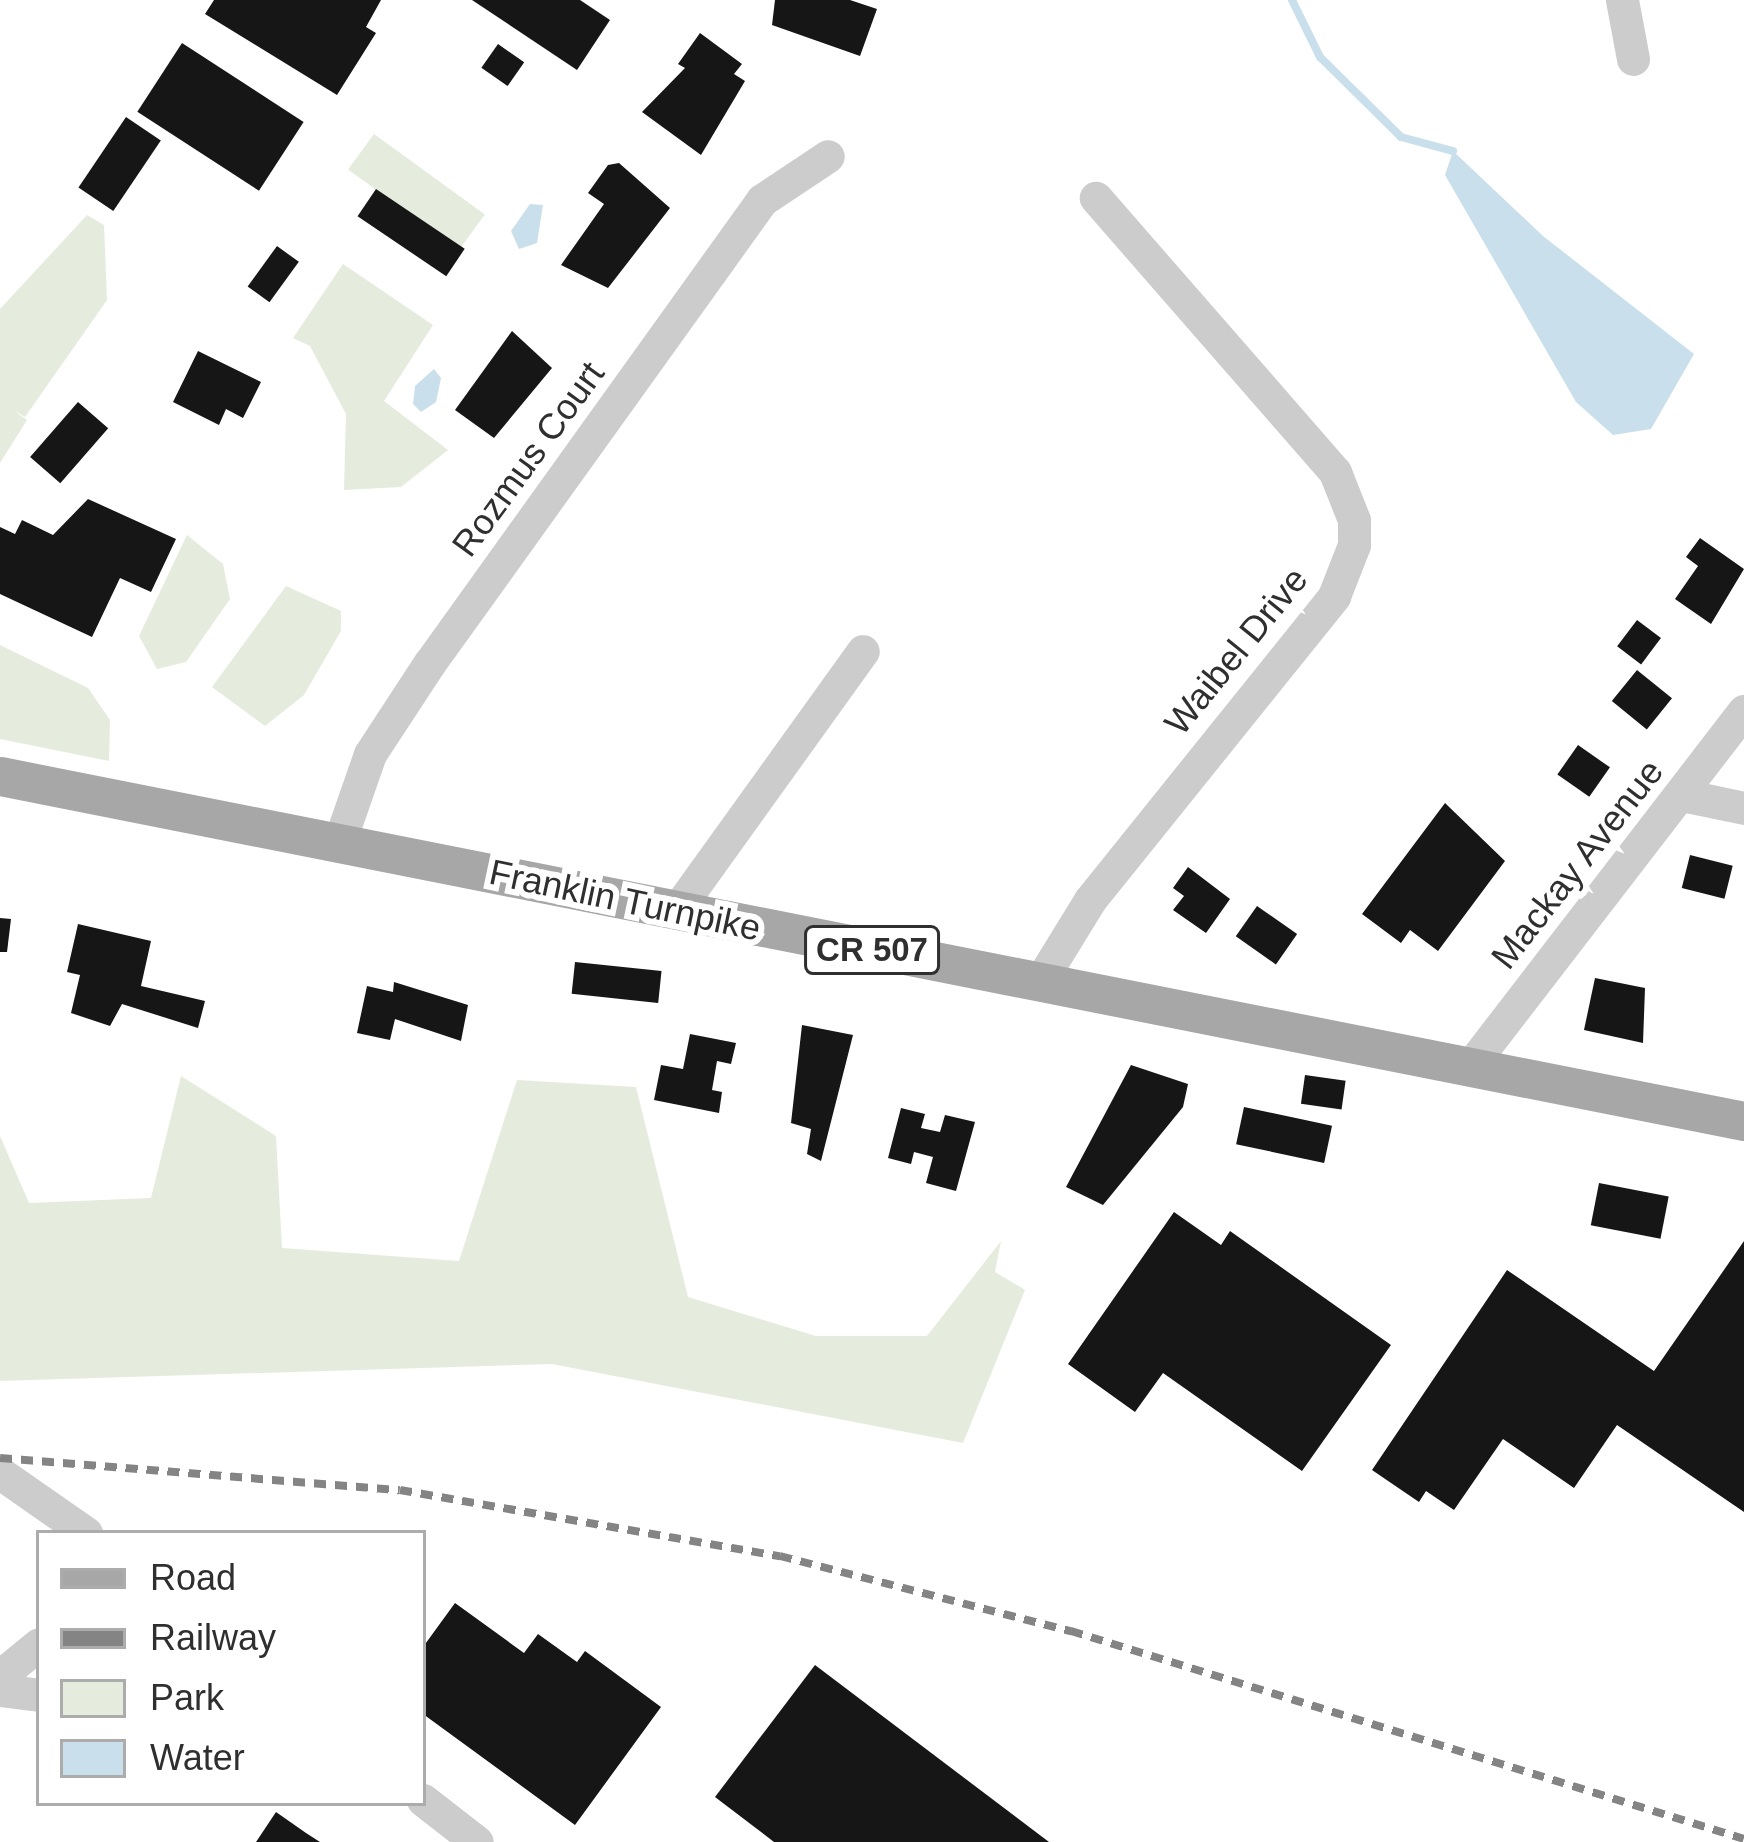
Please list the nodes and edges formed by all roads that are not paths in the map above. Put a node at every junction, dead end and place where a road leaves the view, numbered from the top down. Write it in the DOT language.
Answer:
graph roads {
  1 [pos="1622,0"];
  2 [pos="1633,59"];
  3 [pos="828,156"];
  4 [pos="1096,198"];
  5 [pos="863,651"];
  6 [pos="1744,711"];
  7 [pos="0,776"];
  8 [pos="1682,795"];
  9 [pos="1744,808"];
  10 [pos="339,843"];
  11 [pos="676,910"];
  12 [pos="1039,983"];
  13 [pos="1471,1065"];
  14 [pos="1744,1121"];
  15 [pos="0,1473"];
  16 [pos="82,1530"];
  17 [pos="36,1646"];
  18 [pos="0,1676"];
  19 [pos="0,1690"];
  20 [pos="36,1695"];
  21 [pos="426,1802"];
  22 [pos="477,1842"];
  1 -- 2 [label="street"];
  3 -- 10 [label="street, Rozmus Court"];
  4 -- 12 [label="street, Waibel Drive"];
  5 -- 11 [label="street"];
  6 -- 8 [label="street, Mackay Avenue"];
  7 -- 10 [label="main road, Franklin Turnpike / CR 507"];
  8 -- 9 [label="street"];
  8 -- 13 [label="street, Mackay Avenue"];
  10 -- 11 [label="main road, Franklin Turnpike / CR 507"];
  11 -- 12 [label="main road, Franklin Turnpike / CR 507"];
  12 -- 13 [label="main road, Franklin Turnpike / CR 507"];
  13 -- 14 [label="main road, Franklin Turnpike / CR 507"];
  15 -- 16 [label="street"];
  17 -- 18 [label="street"];
  19 -- 20 [label="street"];
  21 -- 22 [label="street"];
}
